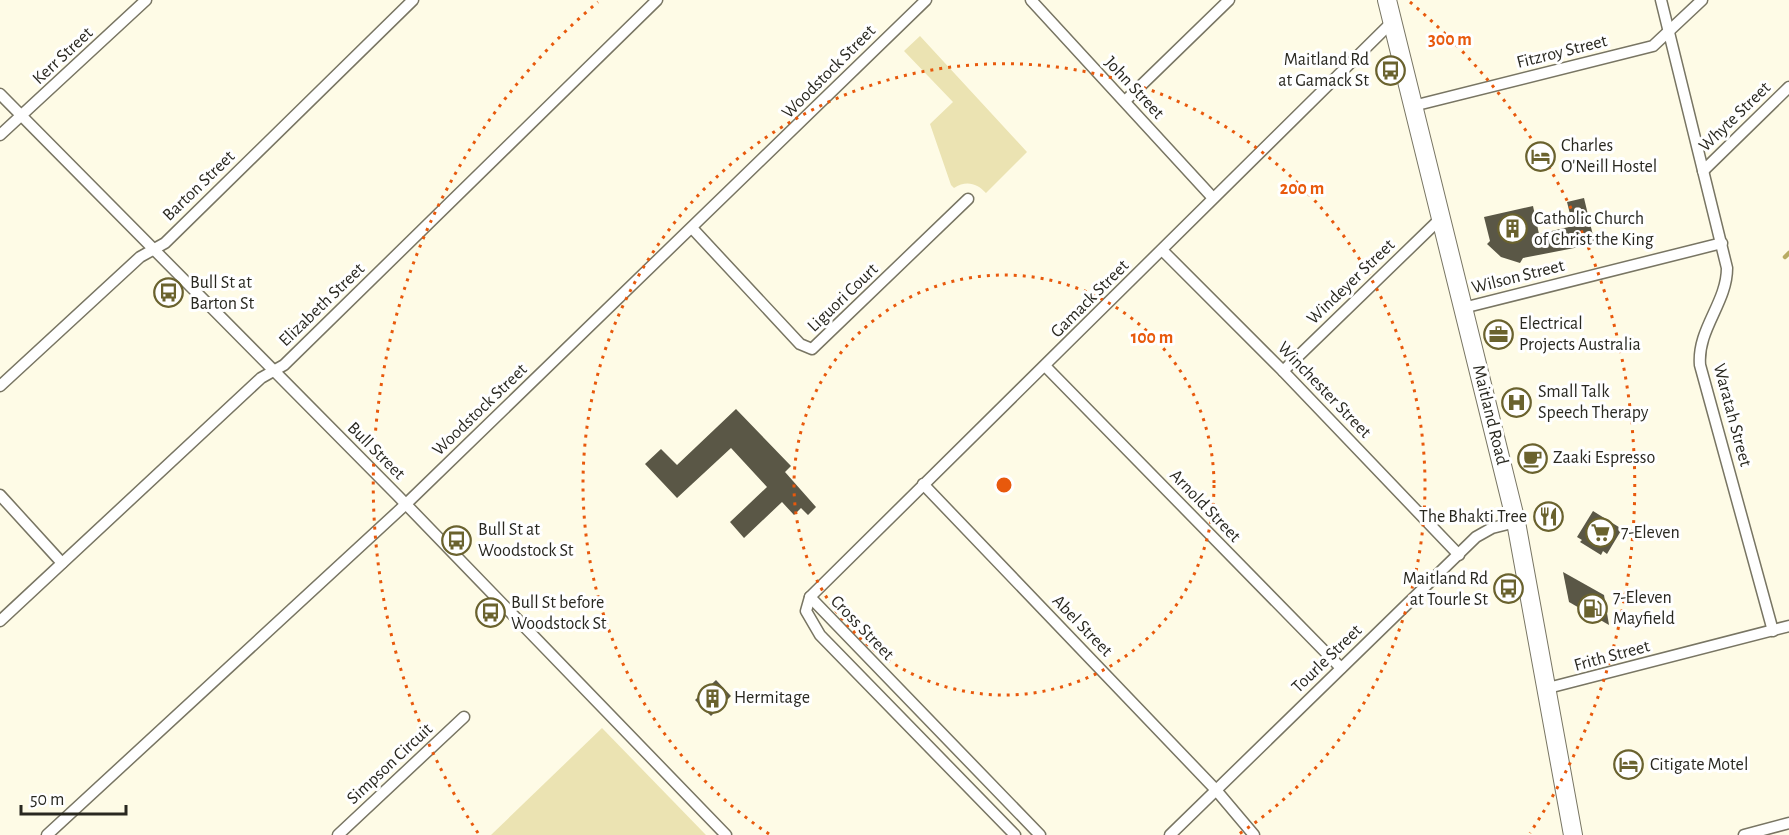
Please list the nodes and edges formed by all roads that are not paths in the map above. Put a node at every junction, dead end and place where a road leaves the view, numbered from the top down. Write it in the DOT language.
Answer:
graph roads {
  1 [pos="146,0"];
  2 [pos="414,0"];
  3 [pos="657,0"];
  4 [pos="926,0"];
  5 [pos="1031,0"];
  6 [pos="1229,0"];
  7 [pos="1387,0"];
  8 [pos="1661,0"];
  9 [pos="1702,0"];
  10 [pos="1392,22"];
  11 [pos="1670,33"];
  12 [pos="1789,87"];
  13 [pos="0,94"];
  14 [pos="1125,101"];
  15 [pos="1413,106"];
  16 [pos="21,117"];
  17 [pos="0,135"];
  18 [pos="1703,171"];
  19 [pos="1213,198"];
  20 [pos="968,199"];
  21 [pos="1441,218"];
  22 [pos="692,228"];
  23 [pos="1722,243"];
  24 [pos="152,250"];
  25 [pos="1162,250"];
  26 [pos="1463,308"];
  27 [pos="1046,366"];
  28 [pos="1283,370"];
  29 [pos="274,371"];
  30 [pos="0,386"];
  31 [pos="923,484"];
  32 [pos="0,495"];
  33 [pos="406,504"];
  34 [pos="1516,522"];
  35 [pos="1459,555"];
  36 [pos="62,563"];
  37 [pos="810,597"];
  38 [pos="0,621"];
  39 [pos="1789,626"];
  40 [pos="1773,631"];
  41 [pos="1341,668"];
  42 [pos="1548,688"];
  43 [pos="464,717"];
  44 [pos="1216,790"];
  45 [pos="1789,823"];
  46 [pos="47,835"];
  47 [pos="338,835"];
  48 [pos="726,835"];
  49 [pos="1015,835"];
  50 [pos="1040,835"];
  51 [pos="1170,835"];
  52 [pos="1254,835"];
  53 [pos="1573,835"];
  54 [pos="1744,835"];
  1 -- 16 [label="street, Kerr Street"];
  2 -- 24 [label="street, Barton Street"];
  3 -- 29 [label="street, Elizabeth Street"];
  4 -- 22 [label="street, Woodstock Street"];
  5 -- 14 [label="street, John Street"];
  6 -- 14 [label="street"];
  7 -- 10 [label="main road, Maitland Road"];
  8 -- 11 [label="street, Waratah Street"];
  9 -- 11 [label="street, Fitzroy Street"];
  10 -- 15 [label="main road, Maitland Road"];
  10 -- 19 [label="street, Gamack Street"];
  11 -- 15 [label="street, Fitzroy Street"];
  11 -- 18 [label="street, Waratah Street"];
  12 -- 18 [label="street, Whyte Street"];
  13 -- 16 [label="street, Bull Street"];
  14 -- 19 [label="street, John Street"];
  15 -- 21 [label="main road, Maitland Road"];
  16 -- 17 [label="street, Kerr Street"];
  16 -- 24 [label="street, Bull Street"];
  18 -- 23 [label="street, Waratah Street"];
  19 -- 25 [label="street, Gamack Street"];
  20 -- 22 [label="street, Liguori Court"];
  21 -- 26 [label="main road, Maitland Road"];
  21 -- 28 [label="street, Windeyer Street"];
  22 -- 33 [label="street, Woodstock Street"];
  23 -- 26 [label="street, Wilson Street"];
  23 -- 40 [label="street, Waratah Street"];
  24 -- 29 [label="street, Bull Street"];
  24 -- 30 [label="street, Barton Street"];
  25 -- 27 [label="street, Gamack Street"];
  25 -- 28 [label="street, Winchester Street"];
  26 -- 34 [label="main road, Maitland Road"];
  27 -- 31 [label="street, Gamack Street"];
  27 -- 41 [label="street, Arnold Street"];
  28 -- 35 [label="street, Winchester Street"];
  29 -- 33 [label="street, Bull Street"];
  29 -- 36 [label="street, Elizabeth Street"];
  31 -- 37 [label="street, Gamack Street"];
  31 -- 44 [label="street, Abel Street"];
  32 -- 36 [label="street"];
  33 -- 46 [label="street, Woodstock Street"];
  33 -- 48 [label="street, Bull Street"];
  34 -- 35 [label="street, Tourle Street"];
  34 -- 42 [label="main road, Maitland Road"];
  35 -- 41 [label="street, Tourle Street"];
  36 -- 38 [label="street, Elizabeth Street"];
  37 -- 49 [label="street, Cross Street"];
  37 -- 50 [label="street, Cross Street"];
  39 -- 40 [label="street, Frith Street"];
  40 -- 42 [label="street, Frith Street"];
  41 -- 44 [label="street, Tourle Street"];
  42 -- 53 [label="main road, Maitland Road"];
  43 -- 47 [label="street, Simpson Circuit"];
  44 -- 51 [label="street, Tourle Street"];
  44 -- 52 [label="street, Abel Street"];
  45 -- 54 [label="street"];
}
